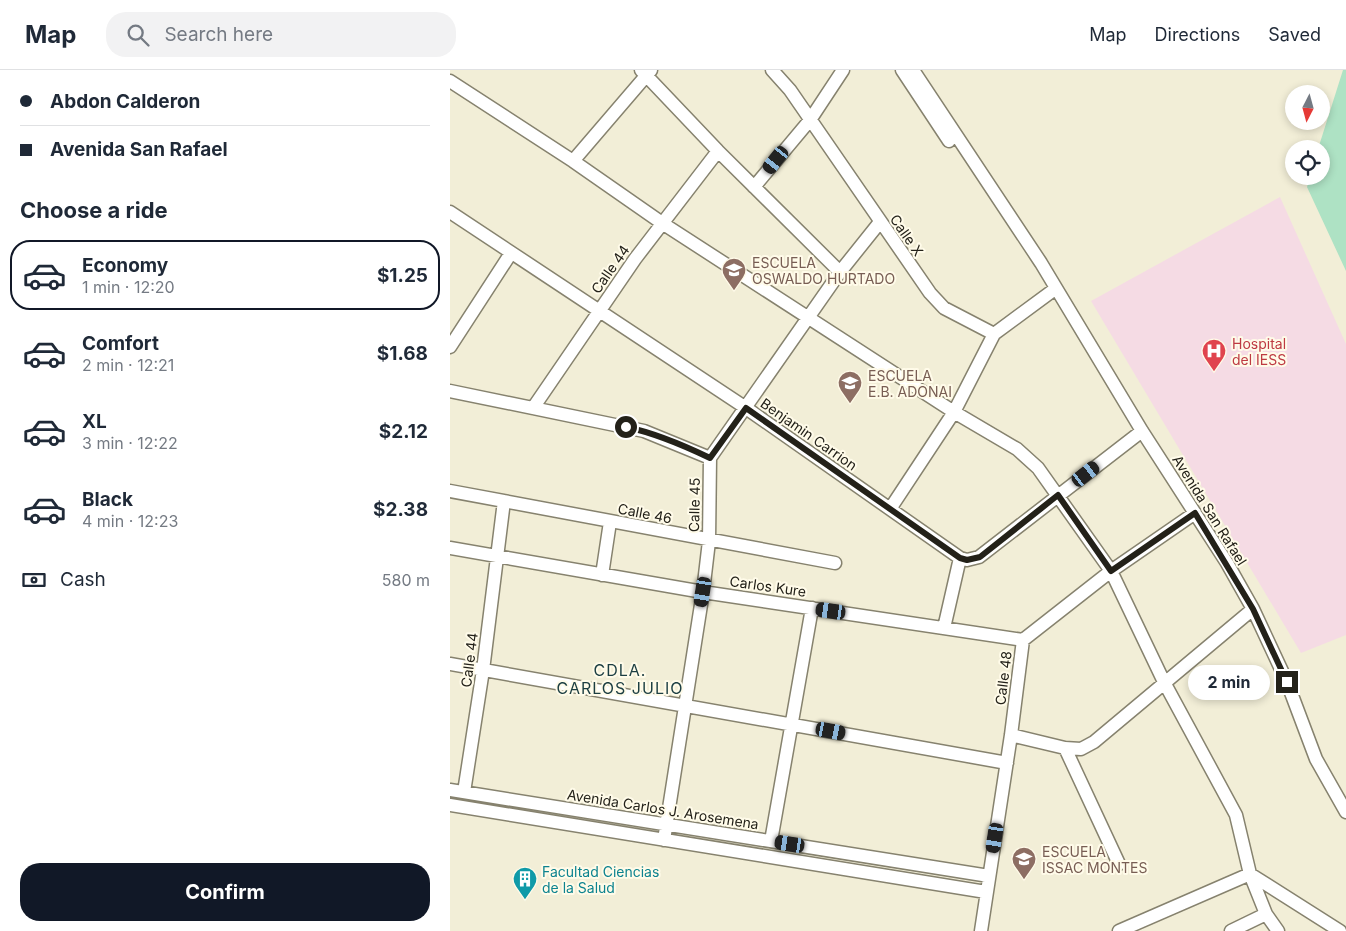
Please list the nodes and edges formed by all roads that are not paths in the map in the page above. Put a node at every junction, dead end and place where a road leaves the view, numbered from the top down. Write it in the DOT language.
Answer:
graph roads {
  1 [pos="772,70"];
  2 [pos="843,70"];
  3 [pos="902,70"];
  4 [pos="913,70"];
  5 [pos="646,72"];
  6 [pos="450,81"];
  7 [pos="810,120"];
  8 [pos="718,151"];
  9 [pos="572,161"];
  10 [pos="754,187"];
  11 [pos="450,212"];
  12 [pos="880,222"];
  13 [pos="662,223"];
  14 [pos="511,253"];
  15 [pos="840,272"];
  16 [pos="1055,289"];
  17 [pos="600,310"];
  18 [pos="809,318"];
  19 [pos="994,334"];
  20 [pos="450,347"];
  21 [pos="450,391"];
  22 [pos="533,408"];
  23 [pos="746,408"];
  24 [pos="954,412"];
  25 [pos="1142,430"];
  26 [pos="710,458"];
  27 [pos="450,491"];
  28 [pos="1058,495"];
  29 [pos="504,502"];
  30 [pos="890,509"];
  31 [pos="1195,513"];
  32 [pos="610,522"];
  33 [pos="708,540"];
  34 [pos="450,548"];
  35 [pos="496,558"];
  36 [pos="960,558"];
  37 [pos="835,563"];
  38 [pos="1111,571"];
  39 [pos="602,575"];
  40 [pos="703,592"];
  41 [pos="812,608"];
  42 [pos="1253,609"];
  43 [pos="944,628"];
  44 [pos="1022,640"];
  45 [pos="450,664"];
  46 [pos="483,670"];
  47 [pos="1164,682"];
  48 [pos="687,704"];
  49 [pos="792,724"];
  50 [pos="1011,735"];
  51 [pos="1066,748"];
  52 [pos="1007,763"];
  53 [pos="450,790"];
  54 [pos="464,792"];
  55 [pos="450,805"];
  56 [pos="1346,812"];
  57 [pos="667,824"];
  58 [pos="664,840"];
  59 [pos="771,841"];
  60 [pos="1119,864"];
  61 [pos="1250,874"];
  62 [pos="989,876"];
  63 [pos="986,892"];
  64 [pos="1266,914"];
  65 [pos="981,931"];
  66 [pos="1119,931"];
  67 [pos="1231,931"];
  68 [pos="1278,931"];
  69 [pos="1340,931"];
  1 -- 7 [label="street, Calle X"];
  2 -- 7 [label="street"];
  3 -- 16 [label="street, Avenida San Rafael"];
  4 -- 16 [label="street, Avenida San Rafael"];
  5 -- 8 [label="street"];
  5 -- 9 [label="street"];
  6 -- 9 [label="street"];
  7 -- 10 [label="street"];
  7 -- 12 [label="street, Calle X"];
  8 -- 10 [label="street"];
  8 -- 13 [label="street, Calle 44"];
  9 -- 13 [label="street"];
  10 -- 15 [label="street"];
  11 -- 14 [label="street, Benjamin Carrion"];
  12 -- 15 [label="street"];
  12 -- 19 [label="street, Calle X"];
  13 -- 17 [label="street, Calle 44"];
  13 -- 18 [label="street"];
  14 -- 17 [label="street, Benjamin Carrion"];
  14 -- 20 [label="street"];
  15 -- 18 [label="street"];
  16 -- 19 [label="street"];
  16 -- 25 [label="street, Avenida San Rafael"];
  17 -- 22 [label="street, Calle 44"];
  17 -- 23 [label="street, Benjamin Carrion"];
  18 -- 23 [label="street"];
  18 -- 24 [label="street"];
  19 -- 24 [label="street"];
  21 -- 22 [label="street"];
  22 -- 26 [label="street"];
  23 -- 26 [label="street"];
  23 -- 30 [label="street, Benjamin Carrion"];
  24 -- 28 [label="street"];
  24 -- 30 [label="street"];
  25 -- 28 [label="street"];
  25 -- 31 [label="street, Avenida San Rafael"];
  26 -- 33 [label="street, Calle 45"];
  27 -- 29 [label="street, Calle 46"];
  28 -- 36 [label="street"];
  28 -- 38 [label="street"];
  29 -- 32 [label="street, Calle 46"];
  29 -- 35 [label="street, Calle 44"];
  30 -- 36 [label="street, Benjamin Carrion"];
  31 -- 38 [label="street, Calle 48"];
  31 -- 42 [label="street, Avenida San Rafael"];
  32 -- 33 [label="street, Calle 46"];
  32 -- 39 [label="street"];
  33 -- 37 [label="street, Calle 46"];
  33 -- 40 [label="street, Calle 45"];
  34 -- 35 [label="street, Carlos Kure"];
  35 -- 39 [label="street, Carlos Kure"];
  35 -- 46 [label="street, Calle 44"];
  36 -- 43 [label="street"];
  38 -- 44 [label="street, Calle 48"];
  38 -- 47 [label="street"];
  39 -- 40 [label="street, Carlos Kure"];
  40 -- 41 [label="street, Carlos Kure"];
  40 -- 48 [label="street, Calle 45"];
  41 -- 43 [label="street, Carlos Kure"];
  41 -- 49 [label="street"];
  42 -- 47 [label="street"];
  42 -- 56 [label="street, Avenida San Rafael"];
  43 -- 44 [label="street, Carlos Kure"];
  44 -- 50 [label="street, Calle 48"];
  45 -- 46 [label="street"];
  46 -- 48 [label="street"];
  46 -- 54 [label="street, Calle 44"];
  47 -- 51 [label="street"];
  47 -- 61 [label="street"];
  48 -- 49 [label="street"];
  48 -- 57 [label="street, Calle 45"];
  49 -- 52 [label="street"];
  49 -- 59 [label="street"];
  50 -- 51 [label="street"];
  50 -- 52 [label="street, Calle 48"];
  51 -- 60 [label="street"];
  52 -- 62 [label="street, Calle 48"];
  53 -- 54 [label="street, Avenida Carlos J. Arosemena"];
  54 -- 57 [label="street, Avenida Carlos J. Arosemena"];
  55 -- 58 [label="street"];
  57 -- 58 [label="street, Calle 45"];
  57 -- 59 [label="street, Avenida Carlos J. Arosemena"];
  58 -- 63 [label="street"];
  59 -- 62 [label="street, Avenida Carlos J. Arosemena"];
  61 -- 64 [label="street"];
  61 -- 66 [label="street"];
  61 -- 69 [label="street"];
  62 -- 63 [label="street, Calle 48"];
  63 -- 65 [label="street, Calle 48"];
  64 -- 67 [label="street"];
  64 -- 68 [label="street"];
}
